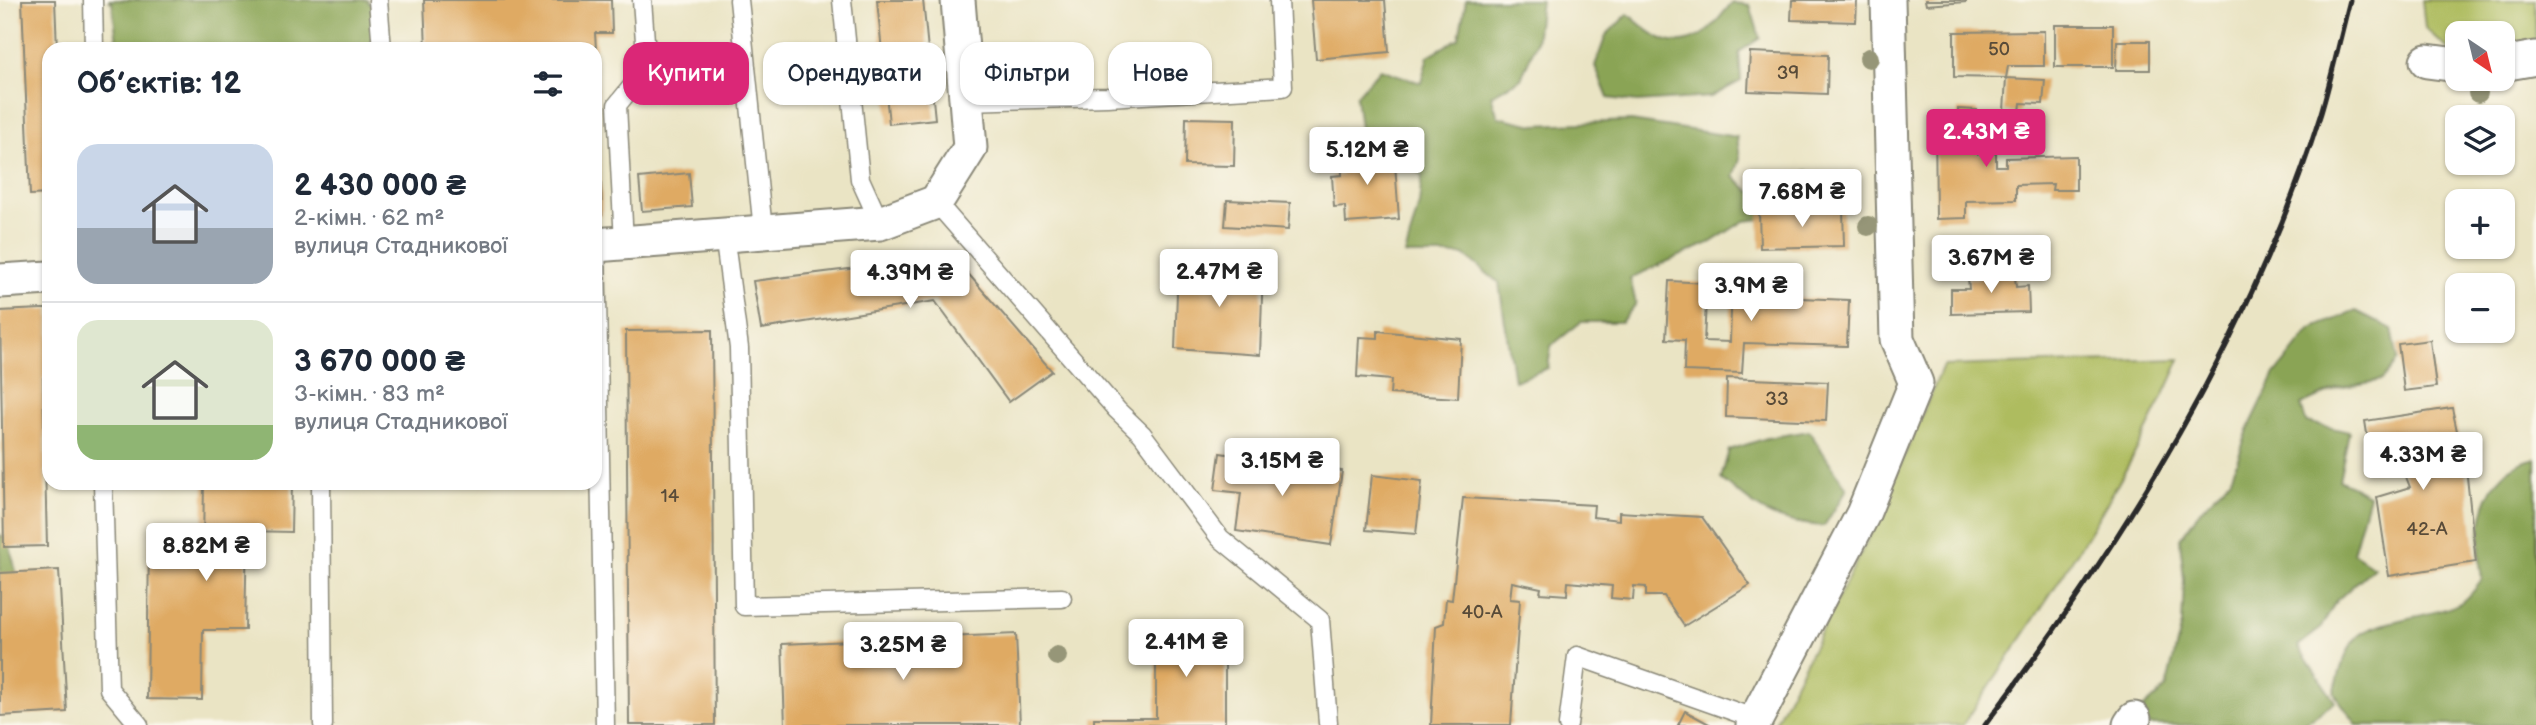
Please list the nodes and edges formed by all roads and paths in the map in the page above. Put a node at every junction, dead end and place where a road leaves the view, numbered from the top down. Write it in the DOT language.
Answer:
graph roads {
  1 [pos="93,0"];
  2 [pos="378,0"];
  3 [pos="642,0"];
  4 [pos="738,0"];
  5 [pos="842,0"];
  6 [pos="958,0"];
  7 [pos="1279,0"];
  8 [pos="1888,0"];
  9 [pos="94,42"];
  10 [pos="381,42"];
  11 [pos="961,42"];
  12 [pos="2536,58"];
  13 [pos="2515,62"];
  14 [pos="1094,97"];
  15 [pos="965,105"];
  16 [pos="936,202"];
  17 [pos="880,223"];
  18 [pos="763,230"];
  19 [pos="724,234"];
  20 [pos="605,244"];
  21 [pos="42,278"];
  22 [pos="0,281"];
  23 [pos="103,490"];
  24 [pos="321,490"];
  25 [pos="1062,598"];
  26 [pos="1754,722"];
  27 [pos="1328,723"];
  28 [pos="139,725"];
  29 [pos="323,725"];
  30 [pos="606,725"];
  31 [pos="1568,725"];
  1 -- 9 [label="lane"];
  2 -- 10 [label="lane"];
  3 -- 20 [label="lane"];
  4 -- 18 [label="lane"];
  5 -- 17 [label="lane"];
  6 -- 11 [label="street"];
  7 -- 14 [label="lane"];
  8 -- 26 [label="street"];
  12 -- 13 [label="street"];
  15 -- 16 [label="street"];
  16 -- 17 [label="street"];
  16 -- 27 [label="lane"];
  17 -- 18 [label="street"];
  18 -- 19 [label="street"];
  19 -- 20 [label="street"];
  19 -- 25 [label="lane"];
  20 -- 30 [label="lane"];
  21 -- 22 [label="street"];
  23 -- 28 [label="lane"];
  24 -- 29 [label="lane"];
  26 -- 31 [label="lane"];
}
